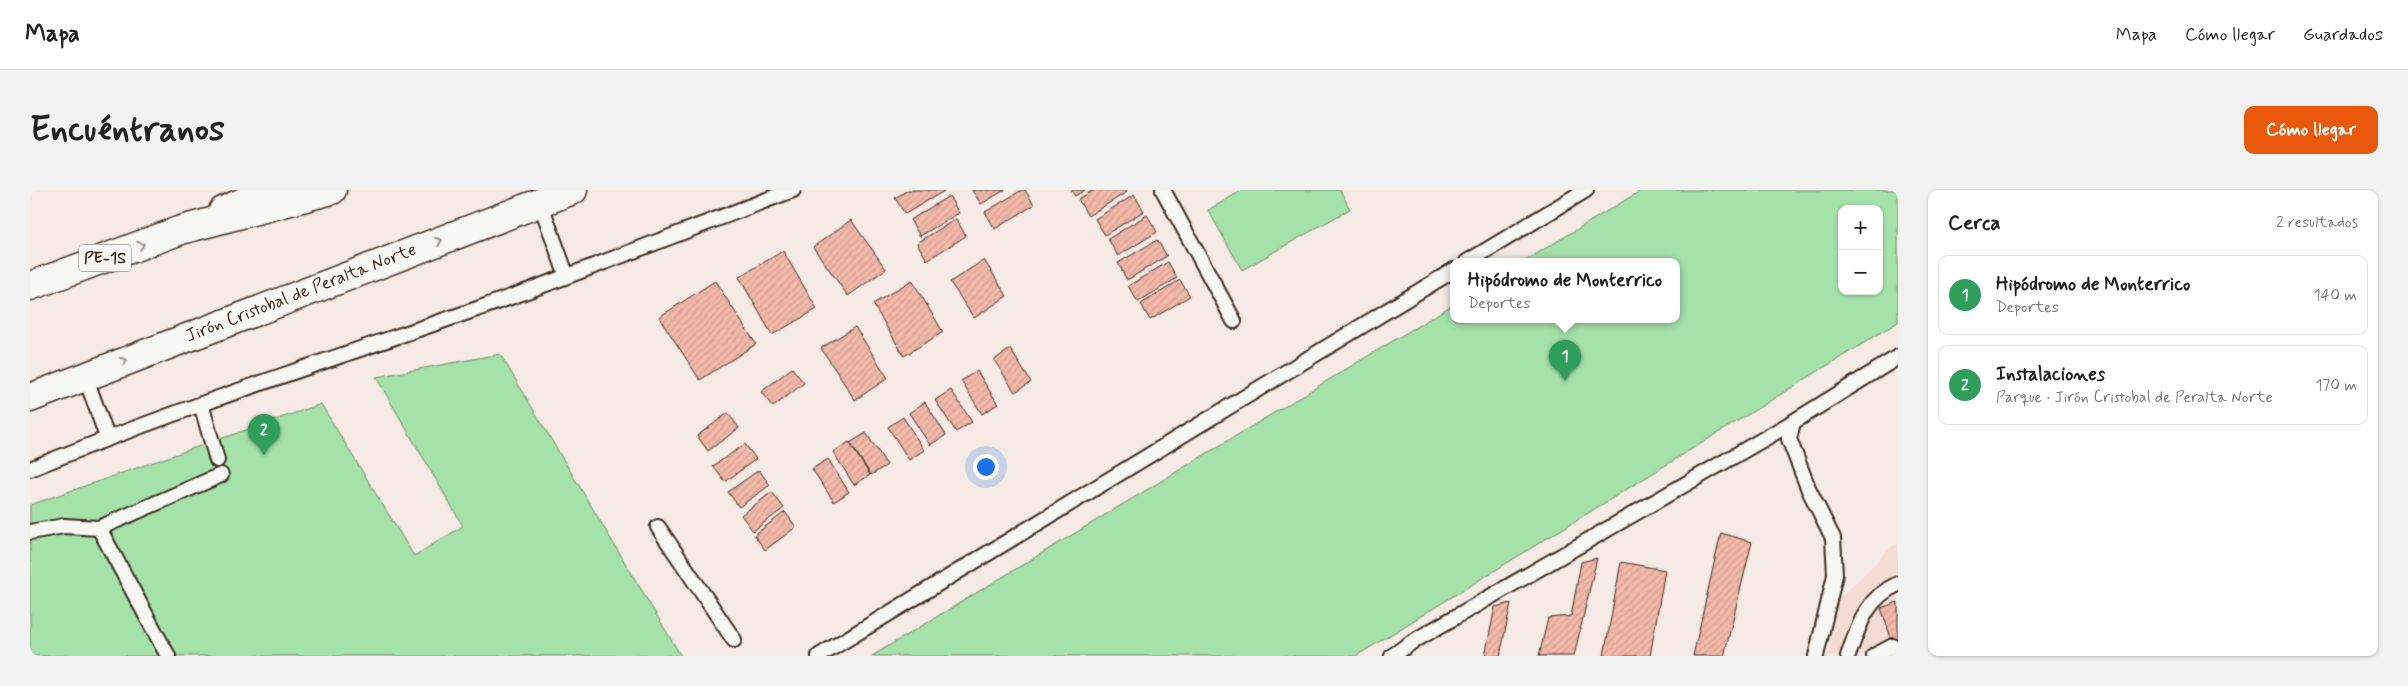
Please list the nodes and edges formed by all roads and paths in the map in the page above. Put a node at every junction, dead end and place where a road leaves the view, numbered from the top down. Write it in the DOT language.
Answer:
graph roads {
  1 [pos="270,190"];
  2 [pos="332,190"];
  3 [pos="573,190"];
  4 [pos="793,190"];
  5 [pos="1163,190"];
  6 [pos="1586,190"];
  7 [pos="540,202"];
  8 [pos="181,230"];
  9 [pos="1474,258"];
  10 [pos="1450,272"];
  11 [pos="566,274"];
  12 [pos="30,286"];
  13 [pos="1234,321"];
  14 [pos="1898,358"];
  15 [pos="85,376"];
  16 [pos="30,398"];
  17 [pos="200,404"];
  18 [pos="1793,422"];
  19 [pos="107,437"];
  20 [pos="217,460"];
  21 [pos="30,469"];
  22 [pos="221,475"];
  23 [pos="658,526"];
  24 [pos="99,528"];
  25 [pos="30,532"];
  26 [pos="1898,584"];
  27 [pos="734,640"];
  28 [pos="1894,646"];
  29 [pos="168,656"];
  30 [pos="819,656"];
  31 [pos="1392,656"];
  32 [pos="1816,656"];
  33 [pos="1848,656"];
  34 [pos="1874,656"];
  1 -- 8 [label="main road"];
  2 -- 8 [label="main road, PE-1S"];
  3 -- 7 [label="main road, Jirón Cristobal de Peralta Norte"];
  4 -- 11 [label="lane"];
  5 -- 13 [label="lane"];
  6 -- 9 [label="lane"];
  7 -- 11 [label="lane"];
  15 -- 7 [label="main road, Jirón Cristobal de Peralta Norte, one-way"];
  12 -- 8 [label="main road, PE-1S, one-way"];
  10 -- 30 [label="lane"];
  11 -- 17 [label="lane"];
  14 -- 18 [label="lane"];
  15 -- 16 [label="main road, Jirón Cristobal de Peralta Norte"];
  15 -- 19 [label="lane"];
  17 -- 19 [label="lane"];
  17 -- 20 [label="lane"];
  18 -- 31 [label="lane"];
  18 -- 32 [label="lane"];
  19 -- 21 [label="lane"];
  22 -- 24 [label="lane"];
  23 -- 27 [label="lane"];
  24 -- 25 [label="lane"];
  24 -- 29 [label="lane"];
  26 -- 33 [label="lane"];
  28 -- 34 [label="lane"];
}
